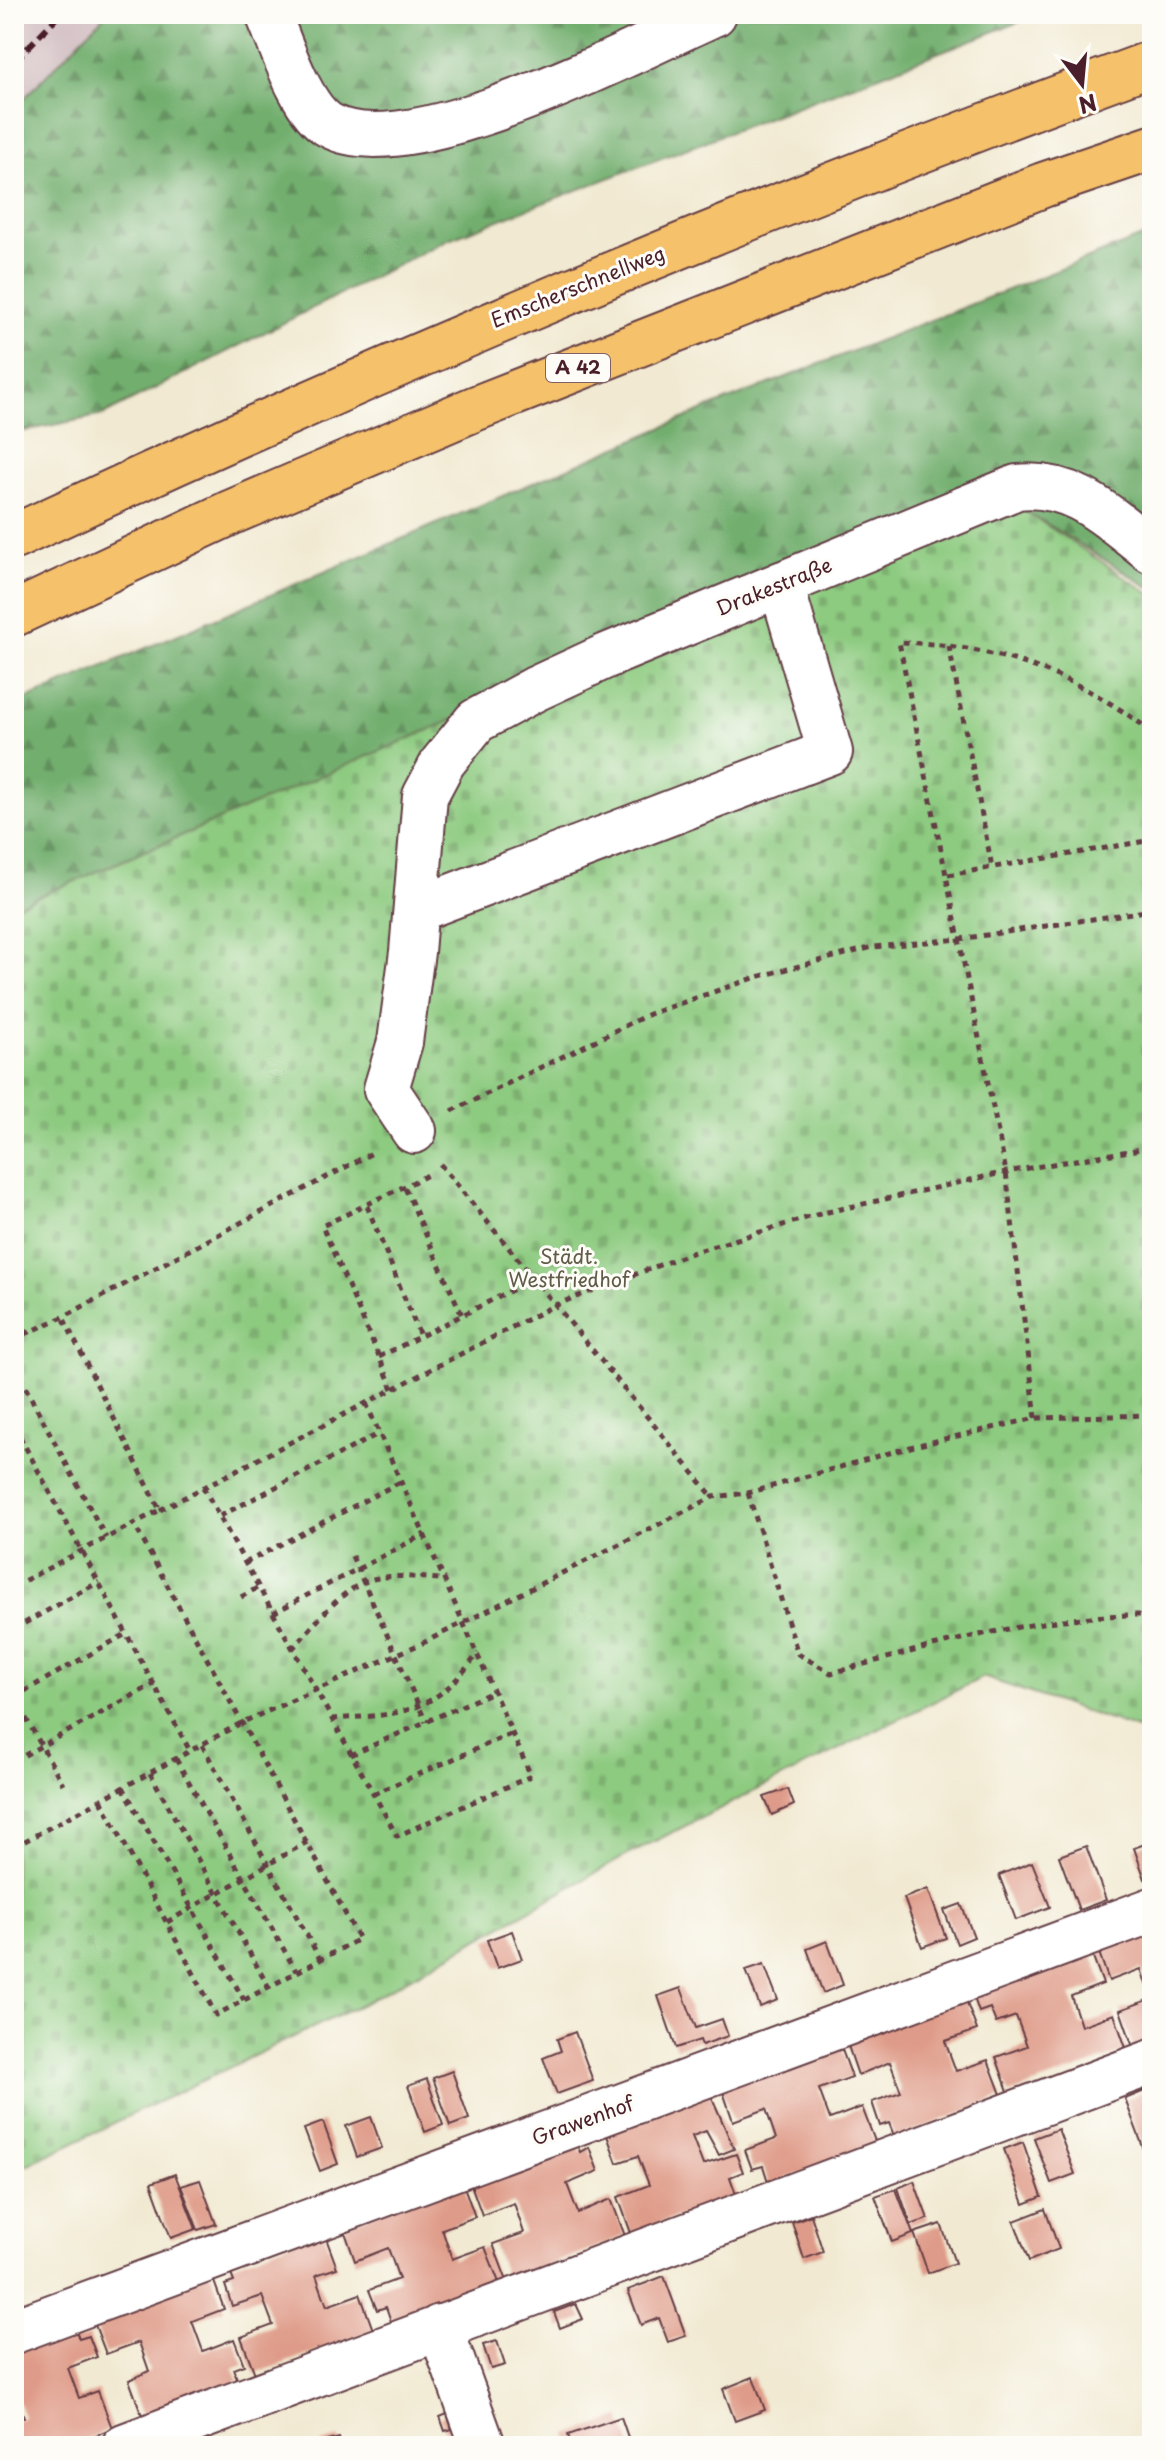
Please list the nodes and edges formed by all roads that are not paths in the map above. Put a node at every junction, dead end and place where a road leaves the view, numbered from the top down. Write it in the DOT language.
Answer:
graph roads {
  1 [pos="268,14"];
  2 [pos="714,14"];
  3 [pos="1152,63"];
  4 [pos="1152,148"];
  5 [pos="14,537"];
  6 [pos="1152,551"];
  7 [pos="781,584"];
  8 [pos="14,614"];
  9 [pos="416,910"];
  10 [pos="414,1131"];
  11 [pos="1152,1910"];
  12 [pos="1152,2062"];
  13 [pos="440,2327"];
  14 [pos="14,2331"];
  15 [pos="124,2446"];
  16 [pos="483,2446"];
  1 -- 2 [label="street"];
  3 -- 5 [label="highway, Emscherschnellweg"];
  4 -- 8 [label="highway, A 42"];
  6 -- 7 [label="street, Drakestraße"];
  7 -- 9 [label="street, Drakestraße"];
  7 -- 9 [label="street"];
  9 -- 10 [label="street"];
  11 -- 14 [label="street, Grawenhof"];
  12 -- 13 [label="street"];
  13 -- 15 [label="street"];
  13 -- 16 [label="street"];
}
